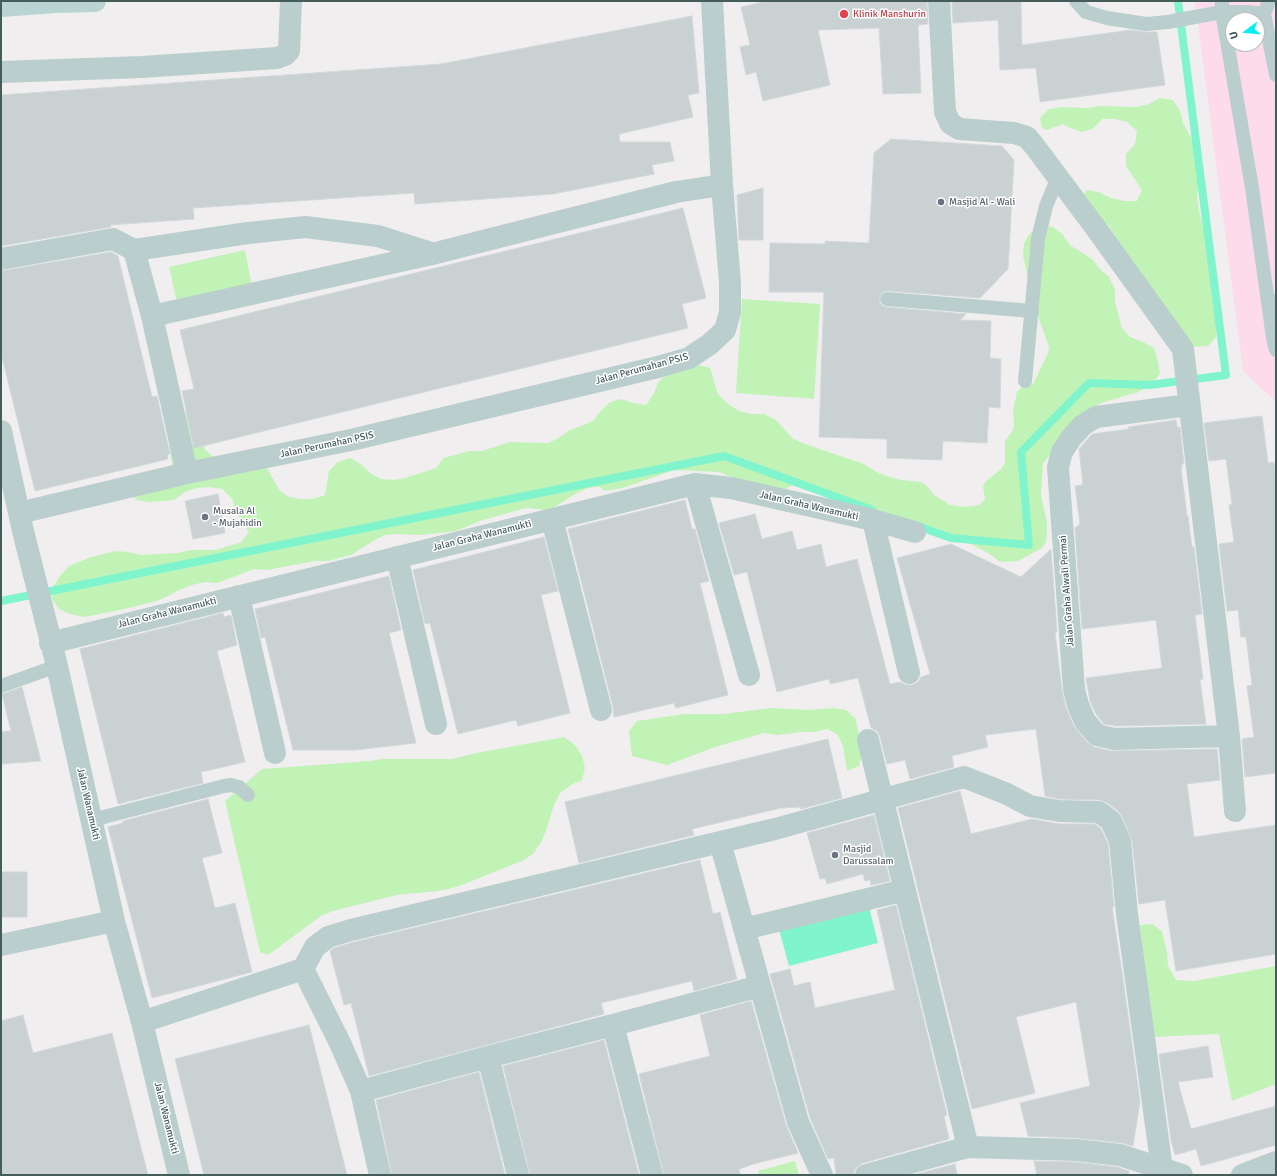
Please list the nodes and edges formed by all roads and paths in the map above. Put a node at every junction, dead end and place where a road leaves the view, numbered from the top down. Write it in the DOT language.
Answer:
graph roads {
  1 [pos="75,1"];
  2 [pos="95,1"];
  3 [pos="291,1"];
  4 [pos="712,1"];
  5 [pos="939,1"];
  6 [pos="1076,1"];
  7 [pos="1269,1"];
  8 [pos="1,6"];
  9 [pos="1222,6"];
  10 [pos="1247,12"];
  11 [pos="1265,12"];
  12 [pos="1265,19"];
  13 [pos="1,72"];
  14 [pos="1276,75"];
  15 [pos="1058,177"];
  16 [pos="722,185"];
  17 [pos="134,250"];
  18 [pos="432,254"];
  19 [pos="1,259"];
  20 [pos="887,299"];
  21 [pos="1272,302"];
  22 [pos="1032,311"];
  23 [pos="152,316"];
  24 [pos="1276,350"];
  25 [pos="1025,380"];
  26 [pos="1188,397"];
  27 [pos="1,431"];
  28 [pos="187,473"];
  29 [pos="695,484"];
  30 [pos="552,519"];
  31 [pos="873,520"];
  32 [pos="21,522"];
  33 [pos="915,532"];
  34 [pos="396,558"];
  35 [pos="239,596"];
  36 [pos="50,643"];
  37 [pos="57,666"];
  38 [pos="909,673"];
  39 [pos="749,675"];
  40 [pos="1,686"];
  41 [pos="600,710"];
  42 [pos="436,724"];
  43 [pos="1229,736"];
  44 [pos="868,740"];
  45 [pos="275,753"];
  46 [pos="248,794"];
  47 [pos="883,800"];
  48 [pos="1235,811"];
  49 [pos="92,820"];
  50 [pos="720,842"];
  51 [pos="905,890"];
  52 [pos="114,921"];
  53 [pos="744,929"];
  54 [pos="1,945"];
  55 [pos="303,969"];
  56 [pos="760,986"];
  57 [pos="142,1022"];
  58 [pos="612,1026"];
  59 [pos="488,1057"];
  60 [pos="361,1091"];
  61 [pos="968,1147"];
  62 [pos="1276,1162"];
  63 [pos="1162,1169"];
  64 [pos="179,1175"];
  65 [pos="380,1175"];
  66 [pos="518,1175"];
  67 [pos="652,1175"];
  68 [pos="822,1175"];
  69 [pos="866,1175"];
  70 [pos="1182,1175"];
  71 [pos="1242,1175"];
  1 -- 2 [label="main road"];
  1 -- 8 [label="main road"];
  3 -- 13 [label="street"];
  4 -- 16 [label="street, Jalan Perumahan PSIS"];
  5 -- 15 [label="street"];
  6 -- 9 [label="lane"];
  7 -- 11 [label="lane"];
  9 -- 10 [label="lane"];
  9 -- 21 [label="lane"];
  12 -- 14 [label="lane"];
  15 -- 22 [label="lane"];
  15 -- 26 [label="street"];
  16 -- 18 [label="street"];
  16 -- 28 [label="street, Jalan Perumahan PSIS"];
  17 -- 18 [label="street"];
  17 -- 19 [label="street"];
  17 -- 23 [label="street"];
  18 -- 23 [label="street"];
  20 -- 22 [label="lane"];
  21 -- 24 [label="lane"];
  22 -- 25 [label="lane"];
  23 -- 28 [label="street"];
  26 -- 43 [label="street"];
  26 -- 43 [label="street, Jalan Graha Alwali Permai"];
  27 -- 32 [label="street, Jalan Wanamukti"];
  28 -- 32 [label="street, Jalan Perumahan PSIS"];
  29 -- 30 [label="street, Jalan Graha Wanamukti"];
  29 -- 31 [label="street, Jalan Graha Wanamukti"];
  29 -- 39 [label="street"];
  30 -- 34 [label="street, Jalan Graha Wanamukti"];
  30 -- 41 [label="street"];
  31 -- 33 [label="street, Jalan Graha Wanamukti"];
  31 -- 38 [label="street"];
  32 -- 36 [label="street, Jalan Wanamukti"];
  34 -- 35 [label="street, Jalan Graha Wanamukti"];
  34 -- 42 [label="street"];
  35 -- 36 [label="street, Jalan Graha Wanamukti"];
  35 -- 45 [label="street"];
  36 -- 37 [label="street, Jalan Wanamukti"];
  37 -- 40 [label="lane"];
  37 -- 49 [label="street, Jalan Wanamukti"];
  43 -- 48 [label="street"];
  44 -- 47 [label="street"];
  46 -- 49 [label="lane"];
  47 -- 50 [label="street"];
  47 -- 51 [label="street"];
  47 -- 63 [label="street"];
  49 -- 52 [label="street, Jalan Wanamukti"];
  50 -- 53 [label="street"];
  50 -- 55 [label="street"];
  51 -- 53 [label="street"];
  51 -- 61 [label="street"];
  52 -- 54 [label="street"];
  52 -- 57 [label="street, Jalan Wanamukti"];
  53 -- 56 [label="street"];
  55 -- 57 [label="street"];
  55 -- 60 [label="street"];
  56 -- 58 [label="street"];
  56 -- 68 [label="street"];
  57 -- 64 [label="street, Jalan Wanamukti"];
  58 -- 59 [label="street"];
  58 -- 67 [label="street"];
  59 -- 60 [label="street"];
  59 -- 66 [label="street"];
  60 -- 65 [label="street"];
  61 -- 63 [label="street"];
  61 -- 69 [label="street"];
  62 -- 71 [label="street"];
  63 -- 70 [label="street"];
}
